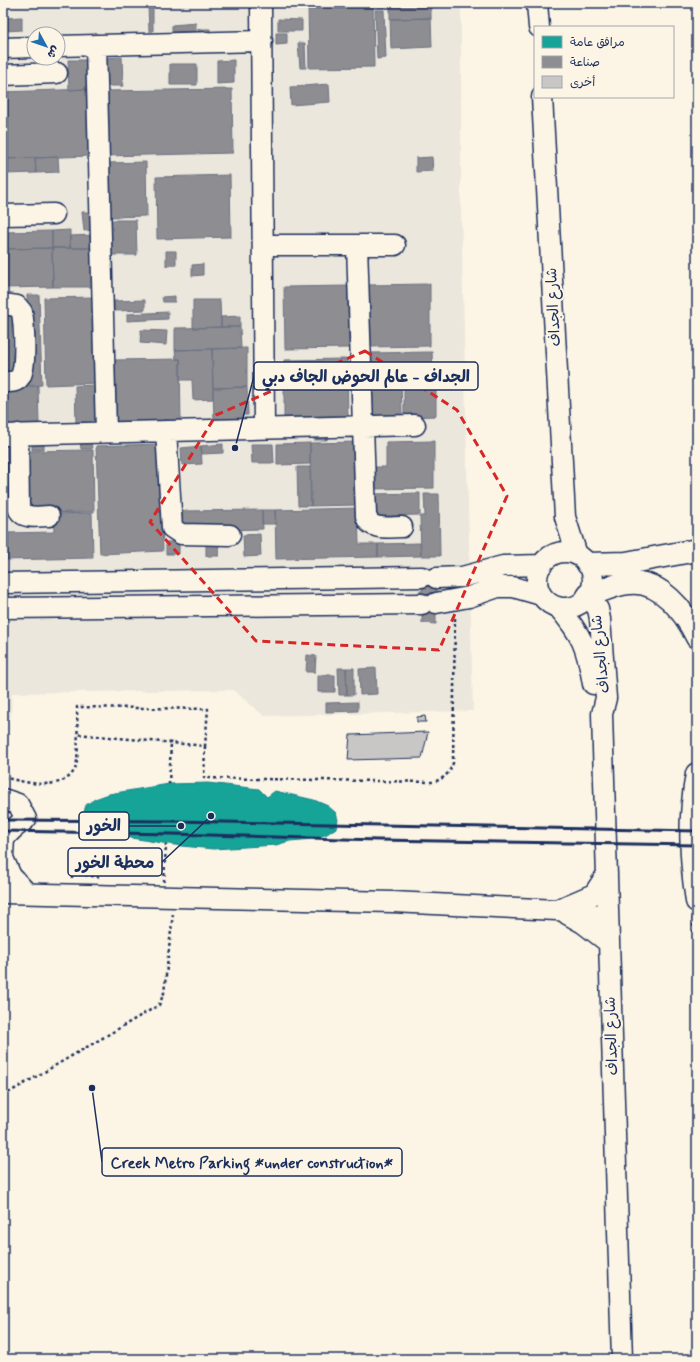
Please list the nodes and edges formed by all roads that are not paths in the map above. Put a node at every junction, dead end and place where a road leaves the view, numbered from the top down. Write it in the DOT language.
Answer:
graph roads {
  1 [pos="261,3"];
  2 [pos="537,3"];
  3 [pos="539,26"];
  4 [pos="262,41"];
  5 [pos="96,45"];
  6 [pos="66,46"];
  7 [pos="26,47"];
  8 [pos="3,48"];
  9 [pos="57,73"];
  10 [pos="3,75"];
  11 [pos="542,98"];
  12 [pos="54,214"];
  13 [pos="3,215"];
  14 [pos="263,245"];
  15 [pos="357,245"];
  16 [pos="395,245"];
  17 [pos="3,304"];
  18 [pos="3,382"];
  19 [pos="416,425"];
  20 [pos="362,426"];
  21 [pos="264,428"];
  22 [pos="166,431"];
  23 [pos="106,432"];
  24 [pos="11,434"];
  25 [pos="48,516"];
  26 [pos="565,517"];
  27 [pos="402,527"];
  28 [pos="230,535"];
  29 [pos="697,550"];
  30 [pos="582,559"];
  31 [pos="548,560"];
  32 [pos="3,583"];
  33 [pos="541,595"];
  34 [pos="588,596"];
  35 [pos="558,607"];
  36 [pos="3,608"];
  37 [pos="697,637"];
  38 [pos="602,714"];
  39 [pos="697,774"];
  40 [pos="3,799"];
  41 [pos="3,857"];
  42 [pos="607,874"];
  43 [pos="3,893"];
  44 [pos="28,894"];
  45 [pos="695,906"];
  46 [pos="557,910"];
  47 [pos="608,910"];
  48 [pos="609,943"];
  49 [pos="622,1359"];
  1 -- 4 [label="street"];
  2 -- 3 [label="street"];
  4 -- 5 [label="street"];
  4 -- 14 [label="street"];
  5 -- 6 [label="street"];
  5 -- 23 [label="street"];
  7 -- 8 [label="street"];
  9 -- 10 [label="street"];
  11 -- 26 [label="street, شارع الجداف"];
  12 -- 13 [label="street"];
  14 -- 15 [label="street"];
  14 -- 21 [label="street"];
  15 -- 16 [label="street"];
  15 -- 20 [label="street"];
  17 -- 18 [label="street"];
  19 -- 20 [label="street"];
  20 -- 21 [label="street"];
  20 -- 27 [label="street"];
  21 -- 22 [label="street"];
  22 -- 23 [label="street"];
  22 -- 28 [label="street"];
  23 -- 24 [label="street"];
  24 -- 25 [label="street"];
  26 -- 30 [label="street, شارع الجداف"];
  26 -- 31 [label="street, شارع الجداف"];
  29 -- 30 [label="highway"];
  30 -- 31 [label="street"];
  30 -- 34 [label="street, شارع الجداف"];
  31 -- 32 [label="street"];
  31 -- 33 [label="street, شارع الجداف"];
  33 -- 35 [label="street, شارع الجداف"];
  33 -- 36 [label="street"];
  34 -- 35 [label="street, شارع الجداف"];
  34 -- 37 [label="highway"];
  34 -- 38 [label="street, شارع الجداف"];
  35 -- 38 [label="street, شارع الجداف"];
  38 -- 42 [label="street, شارع الجداف"];
  39 -- 45 [label="highway"];
  40 -- 41 [label="street"];
  41 -- 44 [label="street"];
  42 -- 46 [label="street"];
  42 -- 47 [label="street, شارع الجداف"];
  43 -- 44 [label="street"];
  44 -- 46 [label="street"];
  46 -- 47 [label="street"];
  46 -- 48 [label="street"];
  47 -- 48 [label="street, شارع الجداف"];
  48 -- 49 [label="street, شارع الجداف"];
}
